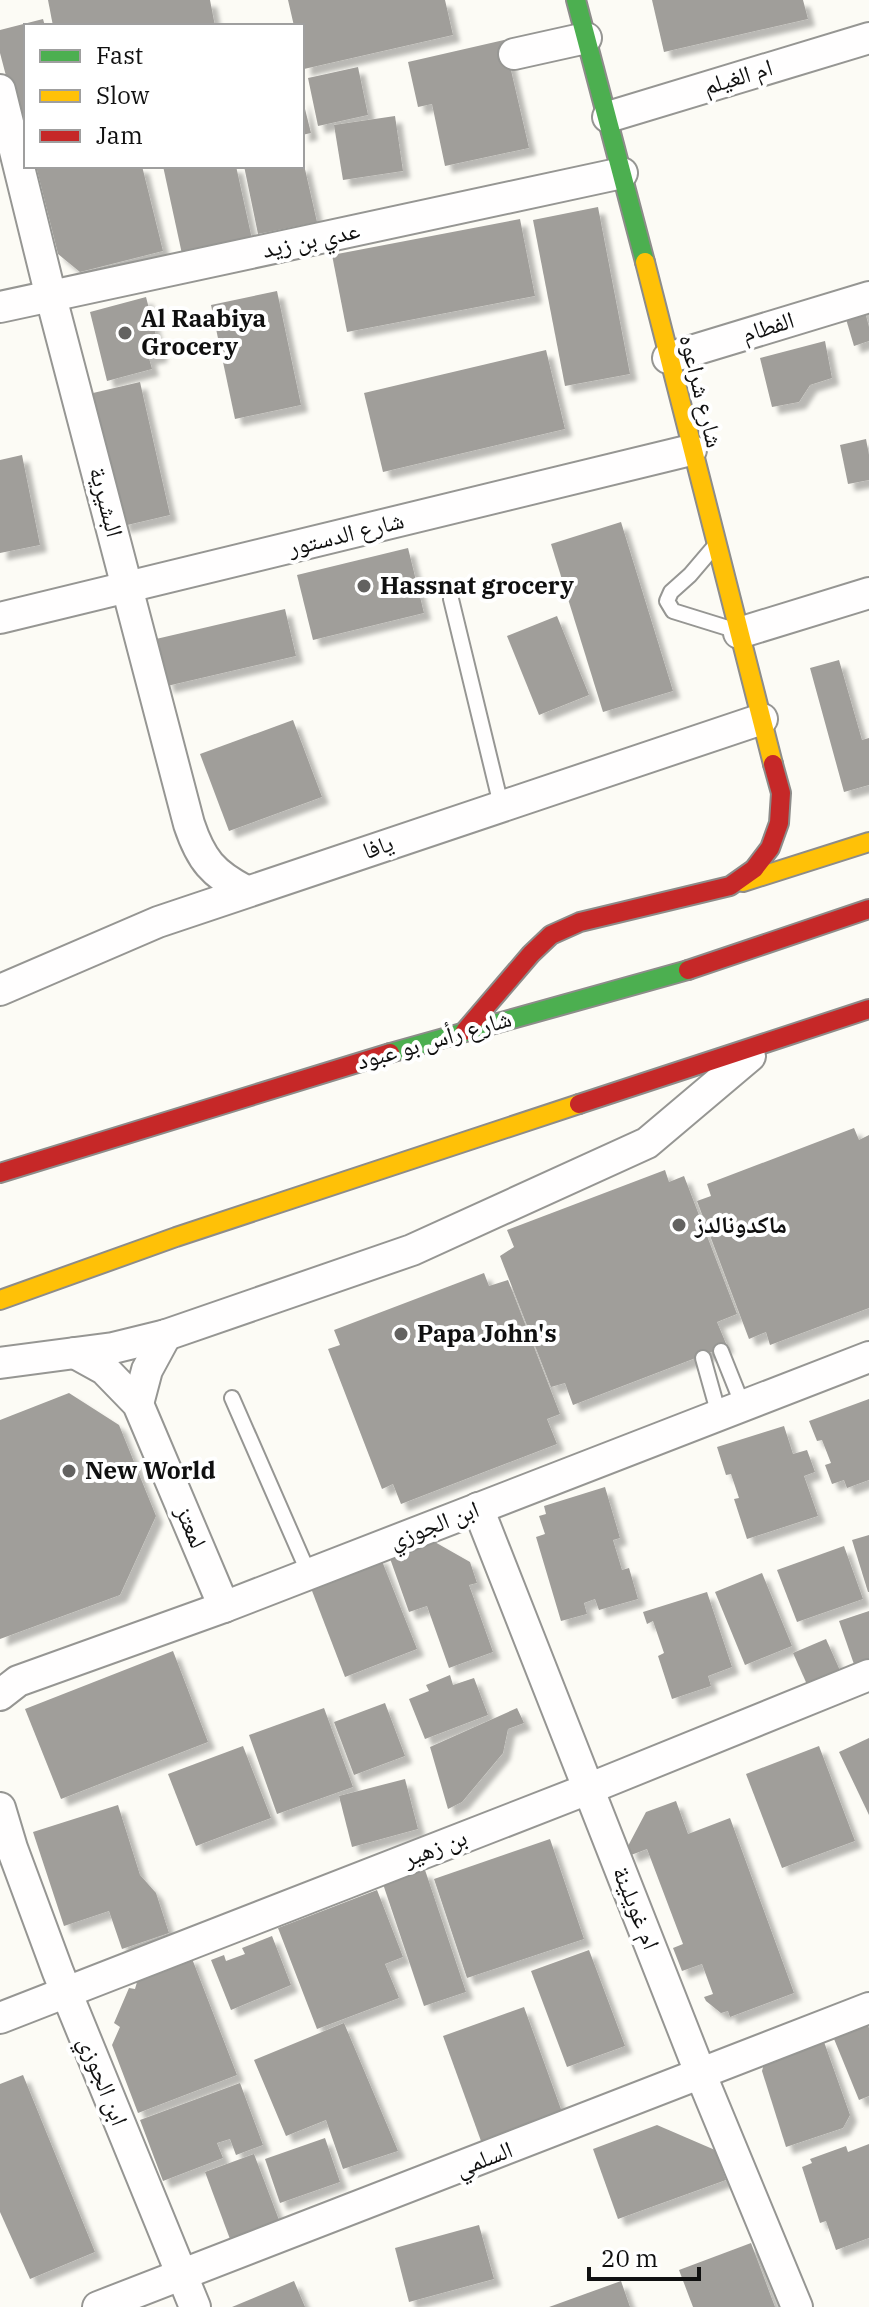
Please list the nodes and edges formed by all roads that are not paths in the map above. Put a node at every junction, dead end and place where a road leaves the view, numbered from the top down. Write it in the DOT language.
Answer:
graph roads {
  1 [pos="576,0"];
  2 [pos="586,38"];
  3 [pos="869,38"];
  4 [pos="514,54"];
  5 [pos="0,90"];
  6 [pos="608,117"];
  7 [pos="622,173"];
  8 [pos="51,297"];
  9 [pos="869,297"];
  10 [pos="0,307"];
  11 [pos="668,358"];
  12 [pos="691,450"];
  13 [pos="716,545"];
  14 [pos="128,587"];
  15 [pos="869,593"];
  16 [pos="451,599"];
  17 [pos="0,618"];
  18 [pos="739,633"];
  19 [pos="762,719"];
  20 [pos="781,793"];
  21 [pos="501,805"];
  22 [pos="797,815"];
  23 [pos="834,834"];
  24 [pos="869,841"];
  25 [pos="730,886"];
  26 [pos="246,891"];
  27 [pos="869,909"];
  28 [pos="0,990"];
  29 [pos="869,1009"];
  30 [pos="465,1031"];
  31 [pos="760,1047"];
  32 [pos="0,1173"];
  33 [pos="0,1300"];
  34 [pos="166,1335"];
  35 [pos="721,1351"];
  36 [pos="75,1353"];
  37 [pos="869,1357"];
  38 [pos="703,1358"];
  39 [pos="0,1363"];
  40 [pos="232,1398"];
  41 [pos="138,1404"];
  42 [pos="731,1411"];
  43 [pos="478,1508"];
  44 [pos="309,1574"];
  45 [pos="224,1607"];
  46 [pos="869,1675"];
  47 [pos="0,1695"];
  48 [pos="588,1789"];
  49 [pos="0,1808"];
  50 [pos="6,1851"];
  51 [pos="67,1991"];
  52 [pos="869,2008"];
  53 [pos="0,2018"];
  54 [pos="701,2075"];
  55 [pos="182,2275"];
  56 [pos="98,2307"];
  57 [pos="195,2307"];
  58 [pos="797,2307"];
  1 -- 2 [label="main road, شارع شراعوه"];
  2 -- 4 [label="street"];
  2 -- 6 [label="main road, شارع شراعوه"];
  3 -- 6 [label="street, ام الغيلم"];
  5 -- 8 [label="street, البشيرية"];
  6 -- 7 [label="main road, شارع شراعوه"];
  7 -- 8 [label="street, عدي بن زيد"];
  7 -- 11 [label="main road, شارع شراعوه"];
  8 -- 10 [label="street, عدي بن زيد"];
  8 -- 14 [label="street, البشيرية"];
  9 -- 11 [label="street, الفطام"];
  11 -- 12 [label="main road, شارع شراعوه"];
  12 -- 13 [label="main road, شارع شراعوه"];
  12 -- 14 [label="street, شارع الدستور"];
  13 -- 18 [label="main road, شارع شراعوه"];
  13 -- 18 [label="lane"];
  14 -- 17 [label="street, شارع الدستور"];
  14 -- 26 [label="street, البشيرية"];
  15 -- 18 [label="street"];
  16 -- 21 [label="lane"];
  18 -- 19 [label="main road, شارع شراعوه"];
  19 -- 20 [label="main road, شارع شراعوه"];
  19 -- 21 [label="street, يافا"];
  20 -- 22 [label="main road, شارع شراعوه"];
  20 -- 25 [label="main road, شارع شراعوه"];
  21 -- 26 [label="street, يافا"];
  23 -- 24 [label="main road"];
  24 -- 25 [label="main road"];
  25 -- 30 [label="main road, شارع شراعوه"];
  26 -- 28 [label="street, يافا"];
  27 -- 30 [label="main road, شارع رأس بو عبود"];
  29 -- 31 [label="main road"];
  30 -- 32 [label="main road, شارع رأس بو عبود"];
  31 -- 33 [label="main road"];
  31 -- 34 [label="street"];
  34 -- 36 [label="street"];
  34 -- 41 [label="street"];
  35 -- 42 [label="lane"];
  36 -- 39 [label="street"];
  36 -- 41 [label="street, لمعتز"];
  37 -- 42 [label="street, ابن الجوزي"];
  38 -- 42 [label="lane"];
  40 -- 44 [label="lane"];
  41 -- 45 [label="street, لمعتز"];
  42 -- 43 [label="street, ابن الجوزي"];
  43 -- 44 [label="street, ابن الجوزي"];
  43 -- 48 [label="street, ام غويلينة"];
  44 -- 45 [label="street, ابن الجوزي"];
  45 -- 47 [label="street, ابن الجوزي"];
  46 -- 48 [label="street, بن زهير"];
  48 -- 51 [label="street, بن زهير"];
  48 -- 54 [label="street, ام غويلينة"];
  49 -- 50 [label="street, ابن الجوزي"];
  50 -- 51 [label="street, ابن الجوزي"];
  51 -- 53 [label="street, بن زهير"];
  51 -- 55 [label="street, ابن الجوزي"];
  52 -- 54 [label="street, السلمي"];
  54 -- 55 [label="street, السلمي"];
  54 -- 58 [label="street, ام غويلينة"];
  55 -- 56 [label="street, السلمي"];
  55 -- 57 [label="street, ابن الجوزي"];
}
